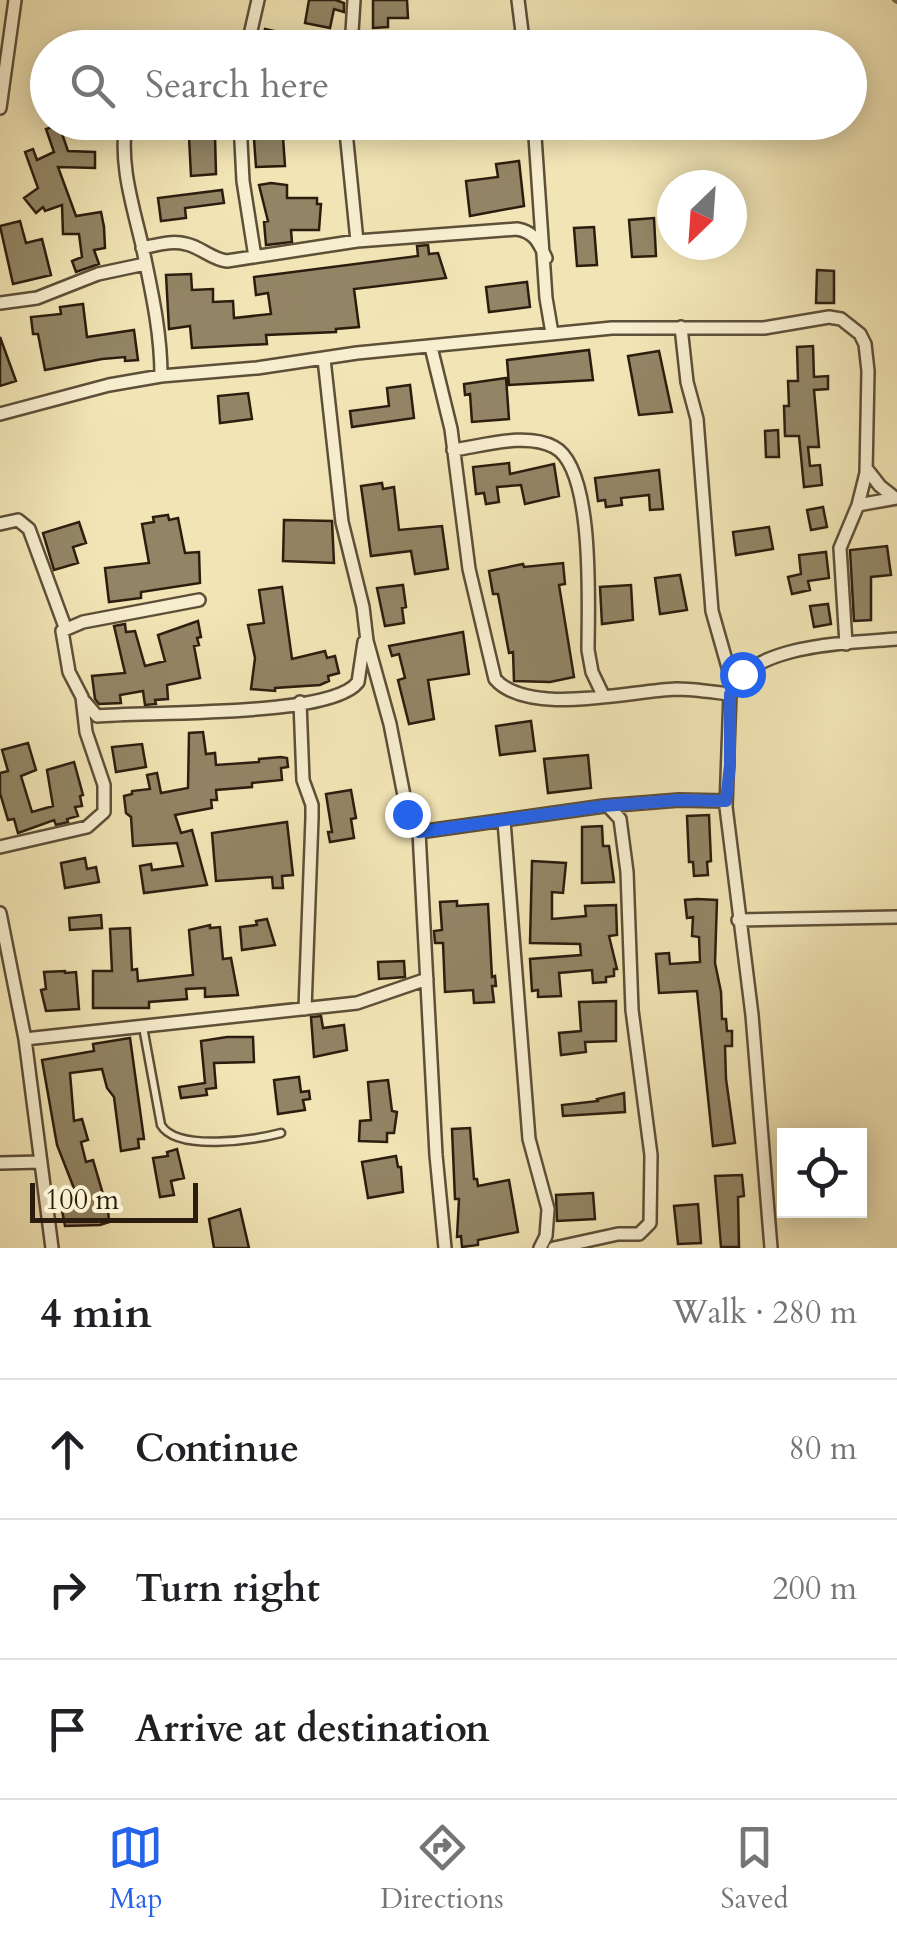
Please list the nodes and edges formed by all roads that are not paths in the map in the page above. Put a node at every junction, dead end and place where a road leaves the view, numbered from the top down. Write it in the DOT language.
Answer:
graph roads {
  1 [pos="15,0"];
  2 [pos="258,0"];
  3 [pos="354,0"];
  4 [pos="518,0"];
  5 [pos="251,30"];
  6 [pos="352,30"];
  7 [pos="522,30"];
  8 [pos="0,108"];
  9 [pos="124,140"];
  10 [pos="241,140"];
  11 [pos="347,140"];
  12 [pos="536,140"];
  13 [pos="357,241"];
  14 [pos="142,248"];
  15 [pos="255,257"];
  16 [pos="546,258"];
  17 [pos="145,264"];
  18 [pos="0,303"];
  19 [pos="681,327"];
  20 [pos="552,332"];
  21 [pos="431,347"];
  22 [pos="324,359"];
  23 [pos="160,376"];
  24 [pos="0,414"];
  25 [pos="453,450"];
  26 [pos="866,468"];
  27 [pos="896,498"];
  28 [pos="858,505"];
  29 [pos="0,524"];
  30 [pos="199,600"];
  31 [pos="66,627"];
  32 [pos="366,633"];
  33 [pos="897,639"];
  34 [pos="846,644"];
  35 [pos="732,690"];
  36 [pos="603,695"];
  37 [pos="82,697"];
  38 [pos="300,702"];
  39 [pos="726,801"];
  40 [pos="630,804"];
  41 [pos="608,806"];
  42 [pos="620,819"];
  43 [pos="504,820"];
  44 [pos="419,832"];
  45 [pos="0,847"];
  46 [pos="0,913"];
  47 [pos="897,917"];
  48 [pos="738,920"];
  49 [pos="428,979"];
  50 [pos="305,1009"];
  51 [pos="142,1025"];
  52 [pos="26,1038"];
  53 [pos="281,1133"];
  54 [pos="40,1162"];
  55 [pos="0,1163"];
  56 [pos="52,1248"];
  57 [pos="444,1248"];
  58 [pos="540,1248"];
  59 [pos="554,1248"];
  60 [pos="771,1248"];
  1 -- 8 [label="street"];
  2 -- 5 [label="street"];
  3 -- 6 [label="street"];
  4 -- 7 [label="street"];
  9 -- 14 [label="street"];
  10 -- 15 [label="street"];
  11 -- 13 [label="street"];
  12 -- 16 [label="street"];
  13 -- 15 [label="street"];
  13 -- 16 [label="street"];
  14 -- 15 [label="street"];
  14 -- 17 [label="street"];
  16 -- 20 [label="street"];
  17 -- 18 [label="street"];
  17 -- 23 [label="street"];
  19 -- 20 [label="street"];
  19 -- 26 [label="street"];
  19 -- 35 [label="street"];
  20 -- 21 [label="street"];
  21 -- 22 [label="street"];
  21 -- 25 [label="street"];
  22 -- 23 [label="street"];
  22 -- 32 [label="street"];
  23 -- 24 [label="street"];
  25 -- 36 [label="street"];
  25 -- 36 [label="street"];
  26 -- 27 [label="street"];
  26 -- 28 [label="street"];
  27 -- 28 [label="street"];
  28 -- 34 [label="street"];
  29 -- 31 [label="street"];
  30 -- 31 [label="street"];
  31 -- 37 [label="street"];
  32 -- 38 [label="street"];
  32 -- 44 [label="street"];
  33 -- 34 [label="street"];
  34 -- 35 [label="street"];
  35 -- 36 [label="street"];
  35 -- 39 [label="street"];
  37 -- 38 [label="street"];
  37 -- 45 [label="street"];
  38 -- 50 [label="street"];
  39 -- 40 [label="street"];
  39 -- 48 [label="street"];
  40 -- 41 [label="street"];
  40 -- 42 [label="street"];
  41 -- 42 [label="street"];
  41 -- 43 [label="street"];
  42 -- 59 [label="street"];
  43 -- 44 [label="street"];
  43 -- 58 [label="street"];
  44 -- 49 [label="street"];
  46 -- 52 [label="street"];
  47 -- 48 [label="street"];
  48 -- 60 [label="street"];
  49 -- 50 [label="street"];
  49 -- 57 [label="street"];
  50 -- 51 [label="street"];
  51 -- 52 [label="street"];
  51 -- 53 [label="lane"];
  52 -- 54 [label="street"];
  54 -- 55 [label="street"];
  54 -- 56 [label="street"];
}
